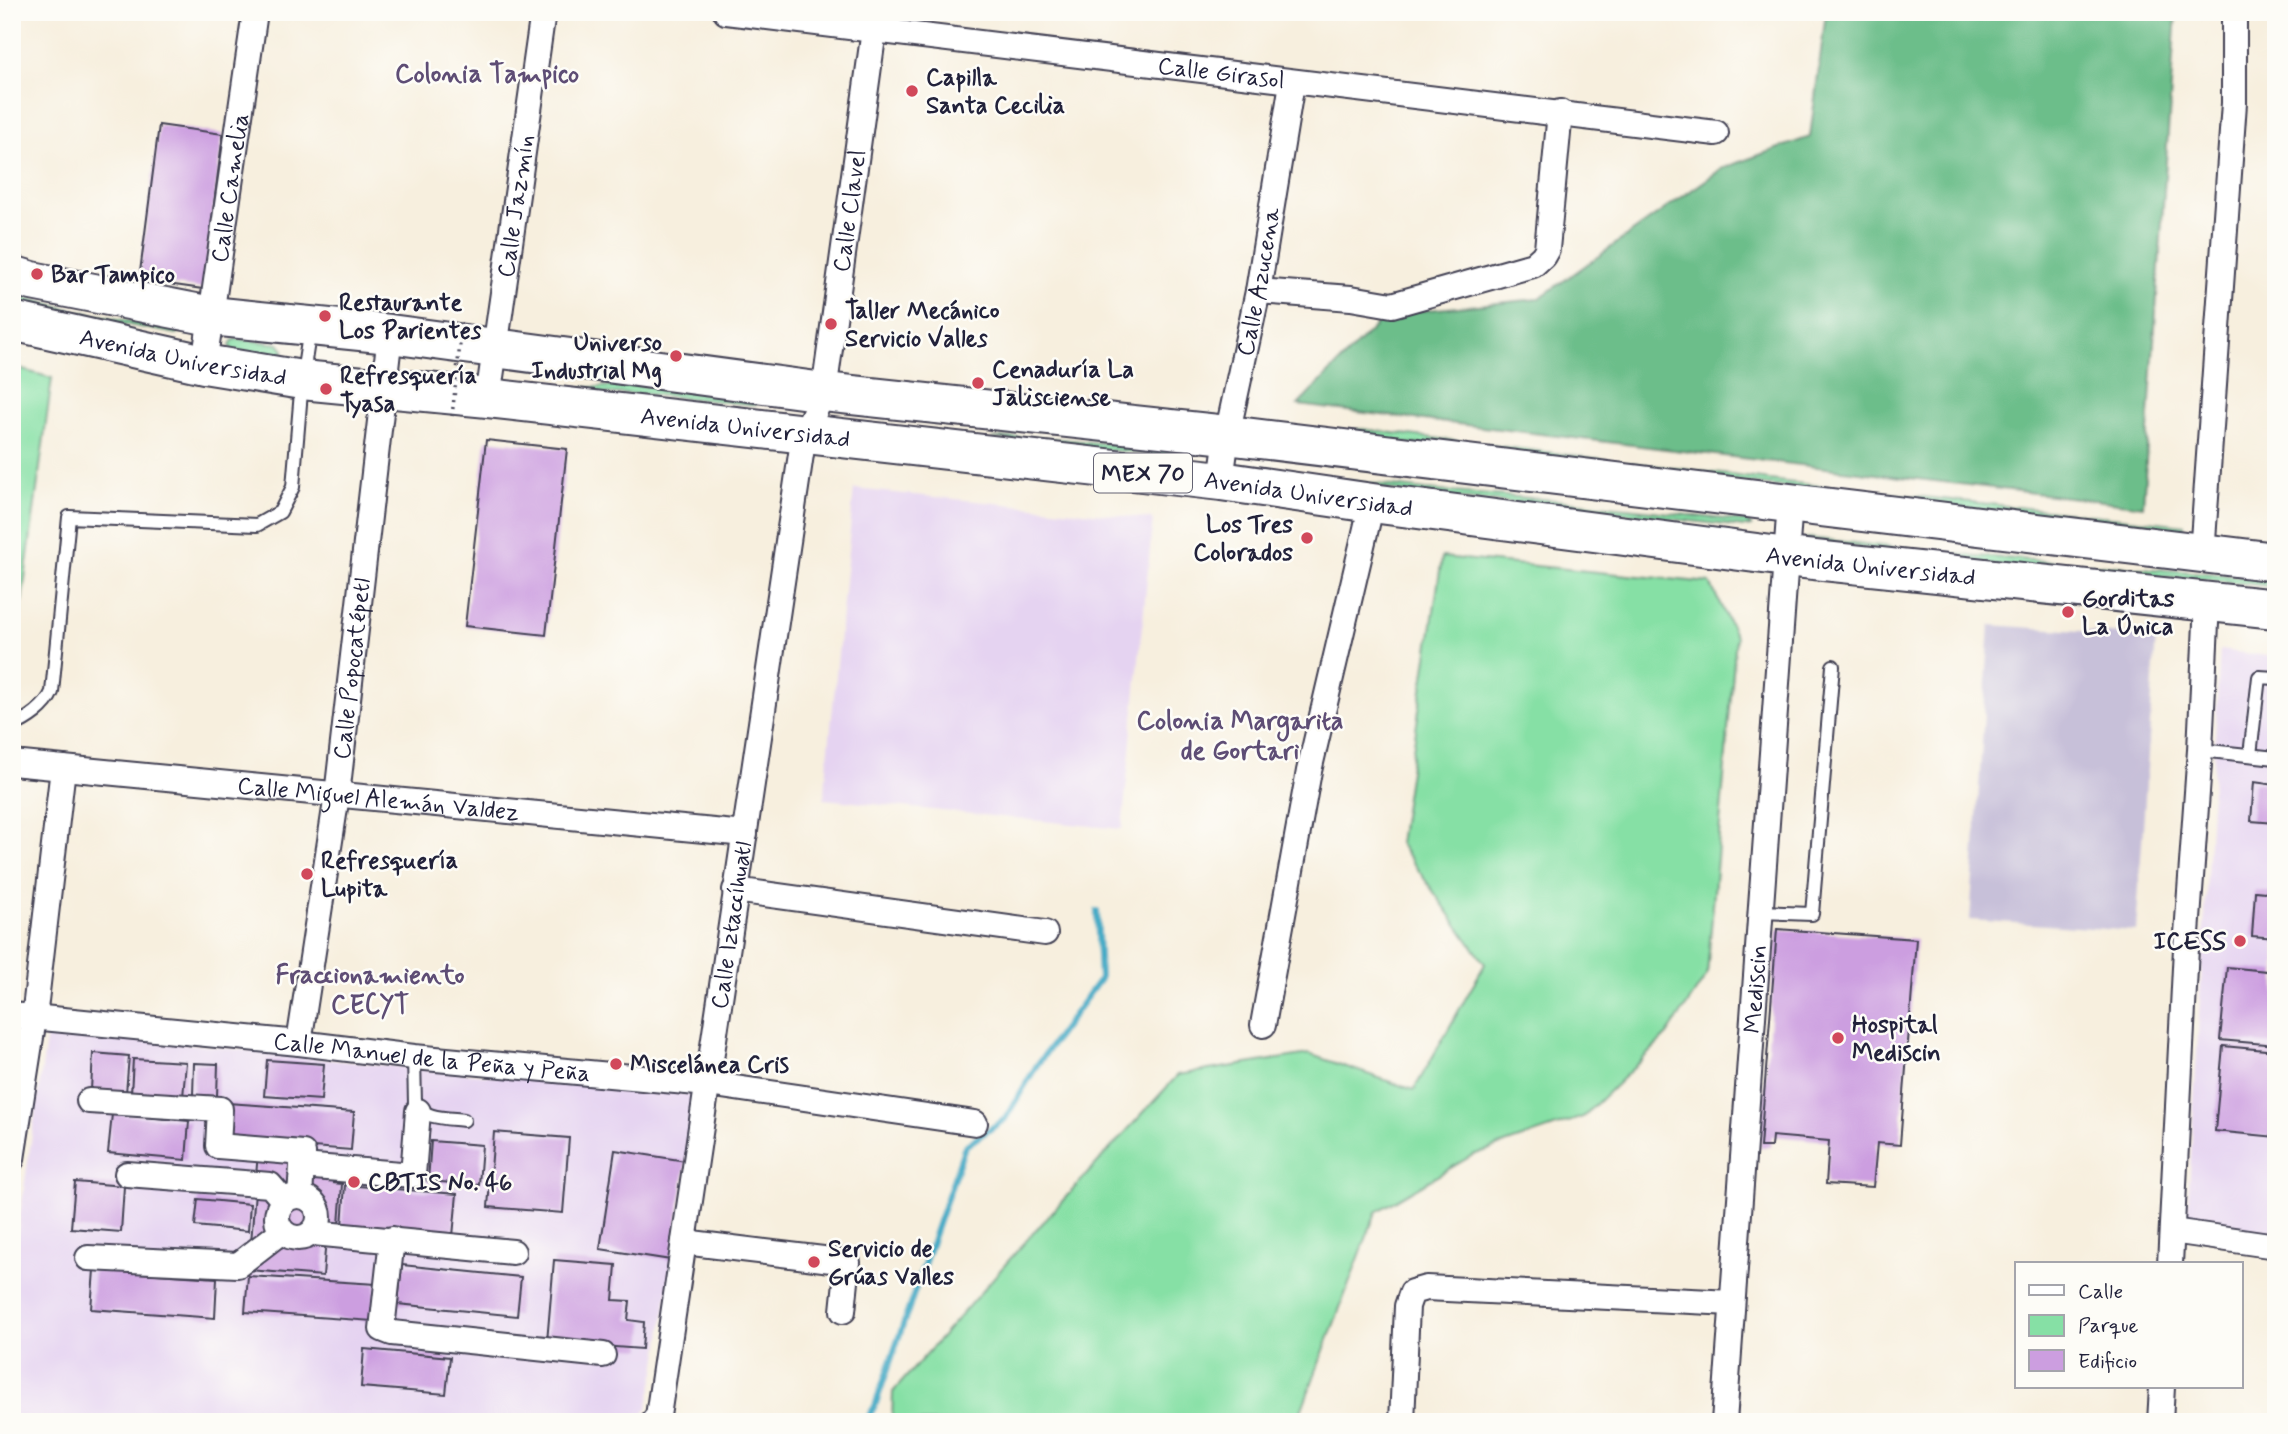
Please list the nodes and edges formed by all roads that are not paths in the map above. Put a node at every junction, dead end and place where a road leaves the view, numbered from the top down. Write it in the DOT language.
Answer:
graph roads {
  1 [pos="256,12"];
  2 [pos="543,12"];
  3 [pos="726,12"];
  4 [pos="2234,12"];
  5 [pos="876,21"];
  6 [pos="1292,83"];
  7 [pos="1560,112"];
  8 [pos="1716,133"];
  9 [pos="12,275"];
  10 [pos="1258,291"];
  11 [pos="211,316"];
  12 [pos="12,321"];
  13 [pos="310,325"];
  14 [pos="390,334"];
  15 [pos="497,347"];
  16 [pos="204,364"];
  17 [pos="302,380"];
  18 [pos="385,387"];
  19 [pos="824,392"];
  20 [pos="488,398"];
  21 [pos="804,434"];
  22 [pos="1227,435"];
  23 [pos="1221,481"];
  24 [pos="1790,502"];
  25 [pos="1372,503"];
  26 [pos="2202,554"];
  27 [pos="1786,557"];
  28 [pos="2276,562"];
  29 [pos="2207,602"];
  30 [pos="2276,609"];
  31 [pos="1833,666"];
  32 [pos="2276,678"];
  33 [pos="12,726"];
  34 [pos="2200,750"];
  35 [pos="2250,755"];
  36 [pos="2276,758"];
  37 [pos="12,763"];
  38 [pos="63,768"];
  39 [pos="337,795"];
  40 [pos="745,834"];
  41 [pos="735,890"];
  42 [pos="1760,912"];
  43 [pos="1045,933"];
  44 [pos="23,1017"];
  45 [pos="1263,1025"];
  46 [pos="299,1044"];
  47 [pos="414,1057"];
  48 [pos="708,1084"];
  49 [pos="89,1101"];
  50 [pos="418,1111"];
  51 [pos="464,1120"];
  52 [pos="975,1123"];
  53 [pos="12,1159"];
  54 [pos="302,1166"];
  55 [pos="127,1174"];
  56 [pos="292,1198"];
  57 [pos="282,1231"];
  58 [pos="2172,1231"];
  59 [pos="313,1233"];
  60 [pos="392,1239"];
  61 [pos="684,1242"];
  62 [pos="2276,1246"];
  63 [pos="513,1252"];
  64 [pos="88,1258"];
  65 [pos="2170,1262"];
  66 [pos="1732,1303"];
  67 [pos="843,1311"];
  68 [pos="603,1355"];
  69 [pos="2162,1388"];
  70 [pos="655,1419"];
  71 [pos="1402,1422"];
  72 [pos="1724,1422"];
  73 [pos="2160,1422"];
  1 -- 11 [label="street, Calle Camelia"];
  2 -- 15 [label="street, Calle Jazmín"];
  3 -- 5 [label="street, Calle Girasol"];
  4 -- 26 [label="street"];
  5 -- 6 [label="street, Calle Girasol"];
  5 -- 19 [label="street, Calle Clavel"];
  6 -- 7 [label="street, Calle Girasol"];
  6 -- 10 [label="street, Calle Azucena"];
  7 -- 8 [label="street, Calle Girasol"];
  7 -- 10 [label="street"];
  9 -- 11 [label="main road, Avenida Universidad / MEX 70"];
  10 -- 22 [label="street, Calle Azucena"];
  11 -- 13 [label="main road, Avenida Universidad / MEX 70"];
  11 -- 16 [label="street, Calle Camelia"];
  12 -- 16 [label="main road, Avenida Universidad / MEX 70"];
  13 -- 14 [label="main road, Avenida Universidad / MEX 70"];
  13 -- 17 [label="lane"];
  14 -- 15 [label="main road, Avenida Universidad / MEX 70"];
  14 -- 18 [label="street, Calle Popocatépetl"];
  15 -- 19 [label="main road, Avenida Universidad / MEX 70"];
  15 -- 20 [label="street, Calle Jazmín"];
  16 -- 17 [label="main road, Avenida Universidad / MEX 70"];
  17 -- 18 [label="main road, Avenida Universidad / MEX 70"];
  17 -- 33 [label="lane"];
  18 -- 20 [label="main road, Avenida Universidad / MEX 70"];
  18 -- 39 [label="street, Calle Popocatépetl"];
  19 -- 21 [label="street, Calle Clavel"];
  19 -- 22 [label="main road, Avenida Universidad / MEX 70"];
  20 -- 21 [label="main road, Avenida Universidad / MEX 70"];
  21 -- 23 [label="main road, Avenida Universidad / MEX 70"];
  21 -- 40 [label="street, Calle Iztaccíhuatl"];
  22 -- 23 [label="street, Calle Azucena"];
  22 -- 24 [label="main road, Avenida Universidad / MEX 70"];
  23 -- 25 [label="main road, Avenida Universidad / MEX 70"];
  24 -- 26 [label="main road, Avenida Universidad / MEX 70"];
  24 -- 27 [label="street, Mediscin"];
  25 -- 27 [label="main road, Avenida Universidad / MEX 70"];
  25 -- 45 [label="street"];
  26 -- 28 [label="main road, Avenida Universidad / MEX 70"];
  27 -- 29 [label="main road, Avenida Universidad / MEX 70"];
  27 -- 42 [label="street, Mediscin"];
  29 -- 30 [label="main road, Avenida Universidad / MEX 70"];
  29 -- 34 [label="street"];
  31 -- 42 [label="lane"];
  32 -- 35 [label="lane"];
  34 -- 35 [label="lane"];
  34 -- 58 [label="street"];
  35 -- 36 [label="lane"];
  37 -- 38 [label="street, Calle Miguel Alemán Valdez"];
  38 -- 39 [label="street, Calle Miguel Alemán Valdez"];
  38 -- 44 [label="street"];
  39 -- 40 [label="street, Calle Miguel Alemán Valdez"];
  39 -- 46 [label="street, Calle Popocatépetl"];
  40 -- 41 [label="street, Calle Iztaccíhuatl"];
  41 -- 43 [label="street"];
  41 -- 48 [label="street, Calle Iztaccíhuatl"];
  42 -- 66 [label="street, Mediscin"];
  44 -- 46 [label="street, Calle Manuel de la Peña y Peña"];
  44 -- 53 [label="street"];
  46 -- 47 [label="street, Calle Manuel de la Peña y Peña"];
  47 -- 48 [label="street, Calle Manuel de la Peña y Peña"];
  47 -- 50 [label="lane"];
  48 -- 52 [label="street, Calle Manuel de la Peña y Peña"];
  48 -- 61 [label="street, Calle Iztaccíhuatl"];
  49 -- 54 [label="street"];
  50 -- 51 [label="lane"];
  50 -- 54 [label="street"];
  54 -- 56 [label="street"];
  55 -- 56 [label="street"];
  56 -- 57 [label="street"];
  56 -- 59 [label="street"];
  57 -- 59 [label="street"];
  57 -- 64 [label="street"];
  58 -- 62 [label="street"];
  58 -- 65 [label="street"];
  59 -- 60 [label="street"];
  60 -- 63 [label="street"];
  60 -- 68 [label="street"];
  61 -- 67 [label="street"];
  61 -- 70 [label="street, Calle Iztaccíhuatl"];
  66 -- 71 [label="street"];
  66 -- 72 [label="street, Mediscin"];
  69 -- 73 [label="street"];
}
